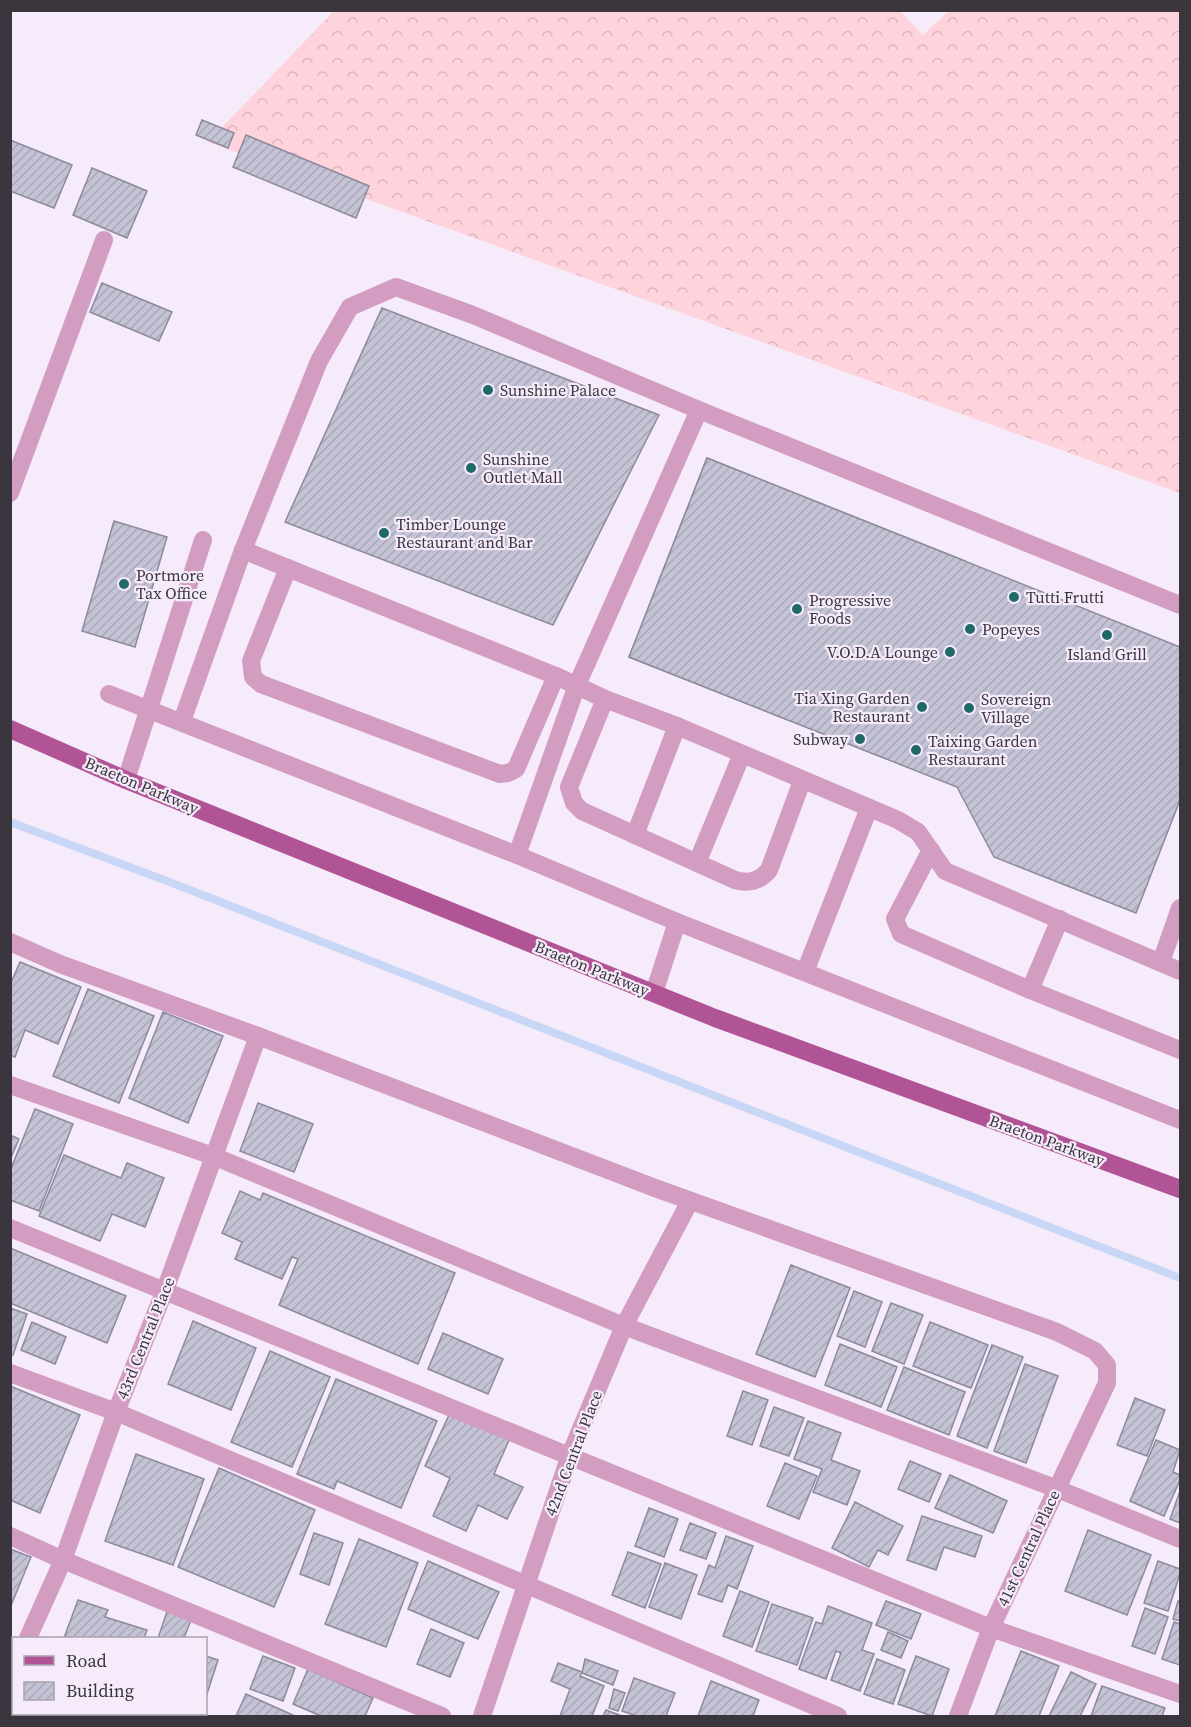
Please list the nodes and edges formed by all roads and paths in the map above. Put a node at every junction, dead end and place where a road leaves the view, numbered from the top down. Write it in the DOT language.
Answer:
graph roads {
  1 [pos="104,240"];
  2 [pos="699,410"];
  3 [pos="10,493"];
  4 [pos="203,540"];
  5 [pos="243,550"];
  6 [pos="288,568"];
  7 [pos="1180,605"];
  8 [pos="556,676"];
  9 [pos="576,684"];
  10 [pos="109,694"];
  11 [pos="605,699"];
  12 [pos="149,710"];
  13 [pos="182,722"];
  14 [pos="677,726"];
  15 [pos="10,729"];
  16 [pos="742,754"];
  17 [pos="126,780"];
  18 [pos="802,781"];
  19 [pos="869,808"];
  20 [pos="635,835"];
  21 [pos="931,850"];
  22 [pos="517,855"];
  23 [pos="697,863"];
  24 [pos="1180,908"];
  25 [pos="1060,919"];
  26 [pos="677,922"];
  27 [pos="10,942"];
  28 [pos="1161,962"];
  29 [pos="1180,970"];
  30 [pos="805,972"];
  31 [pos="1030,990"];
  32 [pos="654,993"];
  33 [pos="258,1036"];
  34 [pos="1180,1050"];
  35 [pos="10,1085"];
  36 [pos="1180,1120"];
  37 [pos="213,1156"];
  38 [pos="1180,1190"];
  39 [pos="690,1201"];
  40 [pos="10,1228"];
  41 [pos="165,1290"];
  42 [pos="624,1326"];
  43 [pos="10,1373"];
  44 [pos="116,1412"];
  45 [pos="570,1455"];
  46 [pos="1055,1488"];
  47 [pos="10,1536"];
  48 [pos="1180,1539"];
  49 [pos="63,1560"];
  50 [pos="526,1583"];
  51 [pos="991,1628"];
  52 [pos="28,1637"];
  53 [pos="1180,1694"];
  54 [pos="442,1716"];
  55 [pos="482,1716"];
  56 [pos="838,1716"];
  57 [pos="958,1716"];
  1 -- 3 [label="street"];
  2 -- 5 [label="street"];
  2 -- 7 [label="street"];
  2 -- 9 [label="street"];
  4 -- 12 [label="street"];
  5 -- 6 [label="street"];
  5 -- 13 [label="street"];
  6 -- 8 [label="street"];
  6 -- 8 [label="street"];
  8 -- 9 [label="street"];
  9 -- 11 [label="street"];
  9 -- 22 [label="street"];
  10 -- 12 [label="street"];
  11 -- 14 [label="street"];
  11 -- 20 [label="street"];
  12 -- 13 [label="street"];
  12 -- 17 [label="street"];
  13 -- 22 [label="street"];
  14 -- 16 [label="street"];
  14 -- 20 [label="street"];
  15 -- 17 [label="main road, Braeton Parkway"];
  16 -- 18 [label="street"];
  16 -- 23 [label="street"];
  17 -- 32 [label="main road, Braeton Parkway"];
  18 -- 19 [label="street"];
  18 -- 23 [label="street"];
  19 -- 21 [label="street"];
  19 -- 30 [label="street"];
  20 -- 23 [label="street"];
  21 -- 25 [label="street"];
  21 -- 31 [label="street"];
  22 -- 26 [label="street"];
  24 -- 28 [label="street"];
  25 -- 28 [label="street"];
  25 -- 31 [label="street"];
  26 -- 30 [label="street"];
  26 -- 32 [label="street"];
  27 -- 33 [label="street"];
  28 -- 29 [label="street"];
  30 -- 36 [label="street"];
  31 -- 34 [label="street"];
  32 -- 38 [label="main road, Braeton Parkway"];
  33 -- 37 [label="street, 43rd Central Place"];
  33 -- 39 [label="street"];
  35 -- 37 [label="street"];
  37 -- 41 [label="street, 43rd Central Place"];
  37 -- 42 [label="street"];
  39 -- 42 [label="street, 42nd Central Place"];
  39 -- 46 [label="street, 41st Central Place"];
  40 -- 41 [label="street"];
  41 -- 44 [label="street, 43rd Central Place"];
  41 -- 45 [label="street"];
  42 -- 45 [label="street, 42nd Central Place"];
  42 -- 46 [label="street"];
  43 -- 44 [label="street"];
  44 -- 49 [label="street, 43rd Central Place"];
  44 -- 50 [label="street"];
  45 -- 50 [label="street, 42nd Central Place"];
  45 -- 51 [label="street"];
  46 -- 48 [label="street"];
  46 -- 51 [label="street, 41st Central Place"];
  47 -- 49 [label="street"];
  49 -- 52 [label="street, 43rd Central Place"];
  49 -- 54 [label="street"];
  50 -- 55 [label="street, 42nd Central Place"];
  50 -- 56 [label="street"];
  51 -- 53 [label="street"];
  51 -- 57 [label="street, 41st Central Place"];
}
